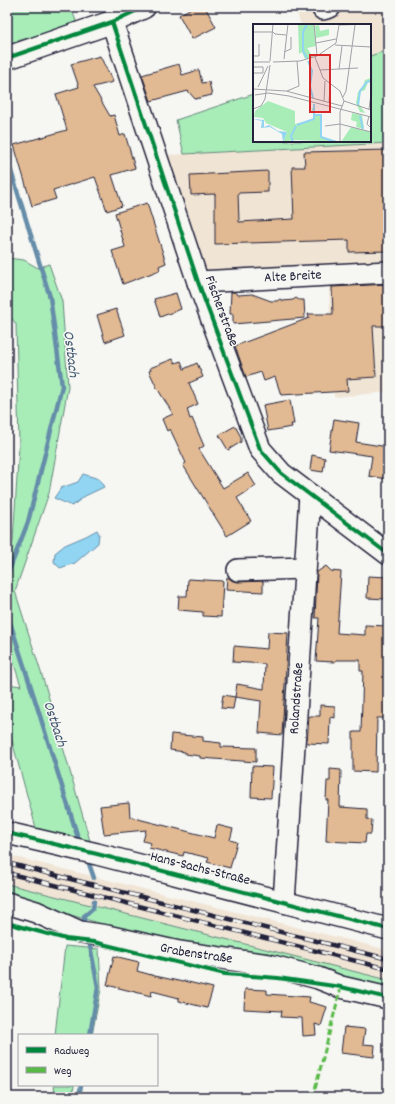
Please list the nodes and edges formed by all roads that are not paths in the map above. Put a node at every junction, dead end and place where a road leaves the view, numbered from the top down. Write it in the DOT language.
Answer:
graph roads {
  1 [pos="144,7"];
  2 [pos="323,7"];
  3 [pos="330,7"];
  4 [pos="112,22"];
  5 [pos="7,58"];
  6 [pos="388,272"];
  7 [pos="198,282"];
  8 [pos="310,495"];
  9 [pos="388,554"];
  10 [pos="305,568"];
  11 [pos="238,570"];
  12 [pos="7,833"];
  13 [pos="284,902"];
  14 [pos="7,903"];
  15 [pos="388,929"];
  16 [pos="388,998"];
  1 -- 4 [label="main road"];
  2 -- 3 [label="street"];
  4 -- 5 [label="main road"];
  4 -- 7 [label="street, Fischerstraße"];
  6 -- 7 [label="street, Alte Breite"];
  7 -- 8 [label="street, Fischerstraße"];
  8 -- 9 [label="street, Fischerstraße"];
  8 -- 10 [label="street, Rolandstraße"];
  10 -- 11 [label="street"];
  10 -- 13 [label="street, Rolandstraße"];
  12 -- 13 [label="street, Hans-Sachs-Straße"];
  13 -- 15 [label="street, Hans-Sachs-Straße"];
  14 -- 16 [label="street, Grabenstraße"];
}
